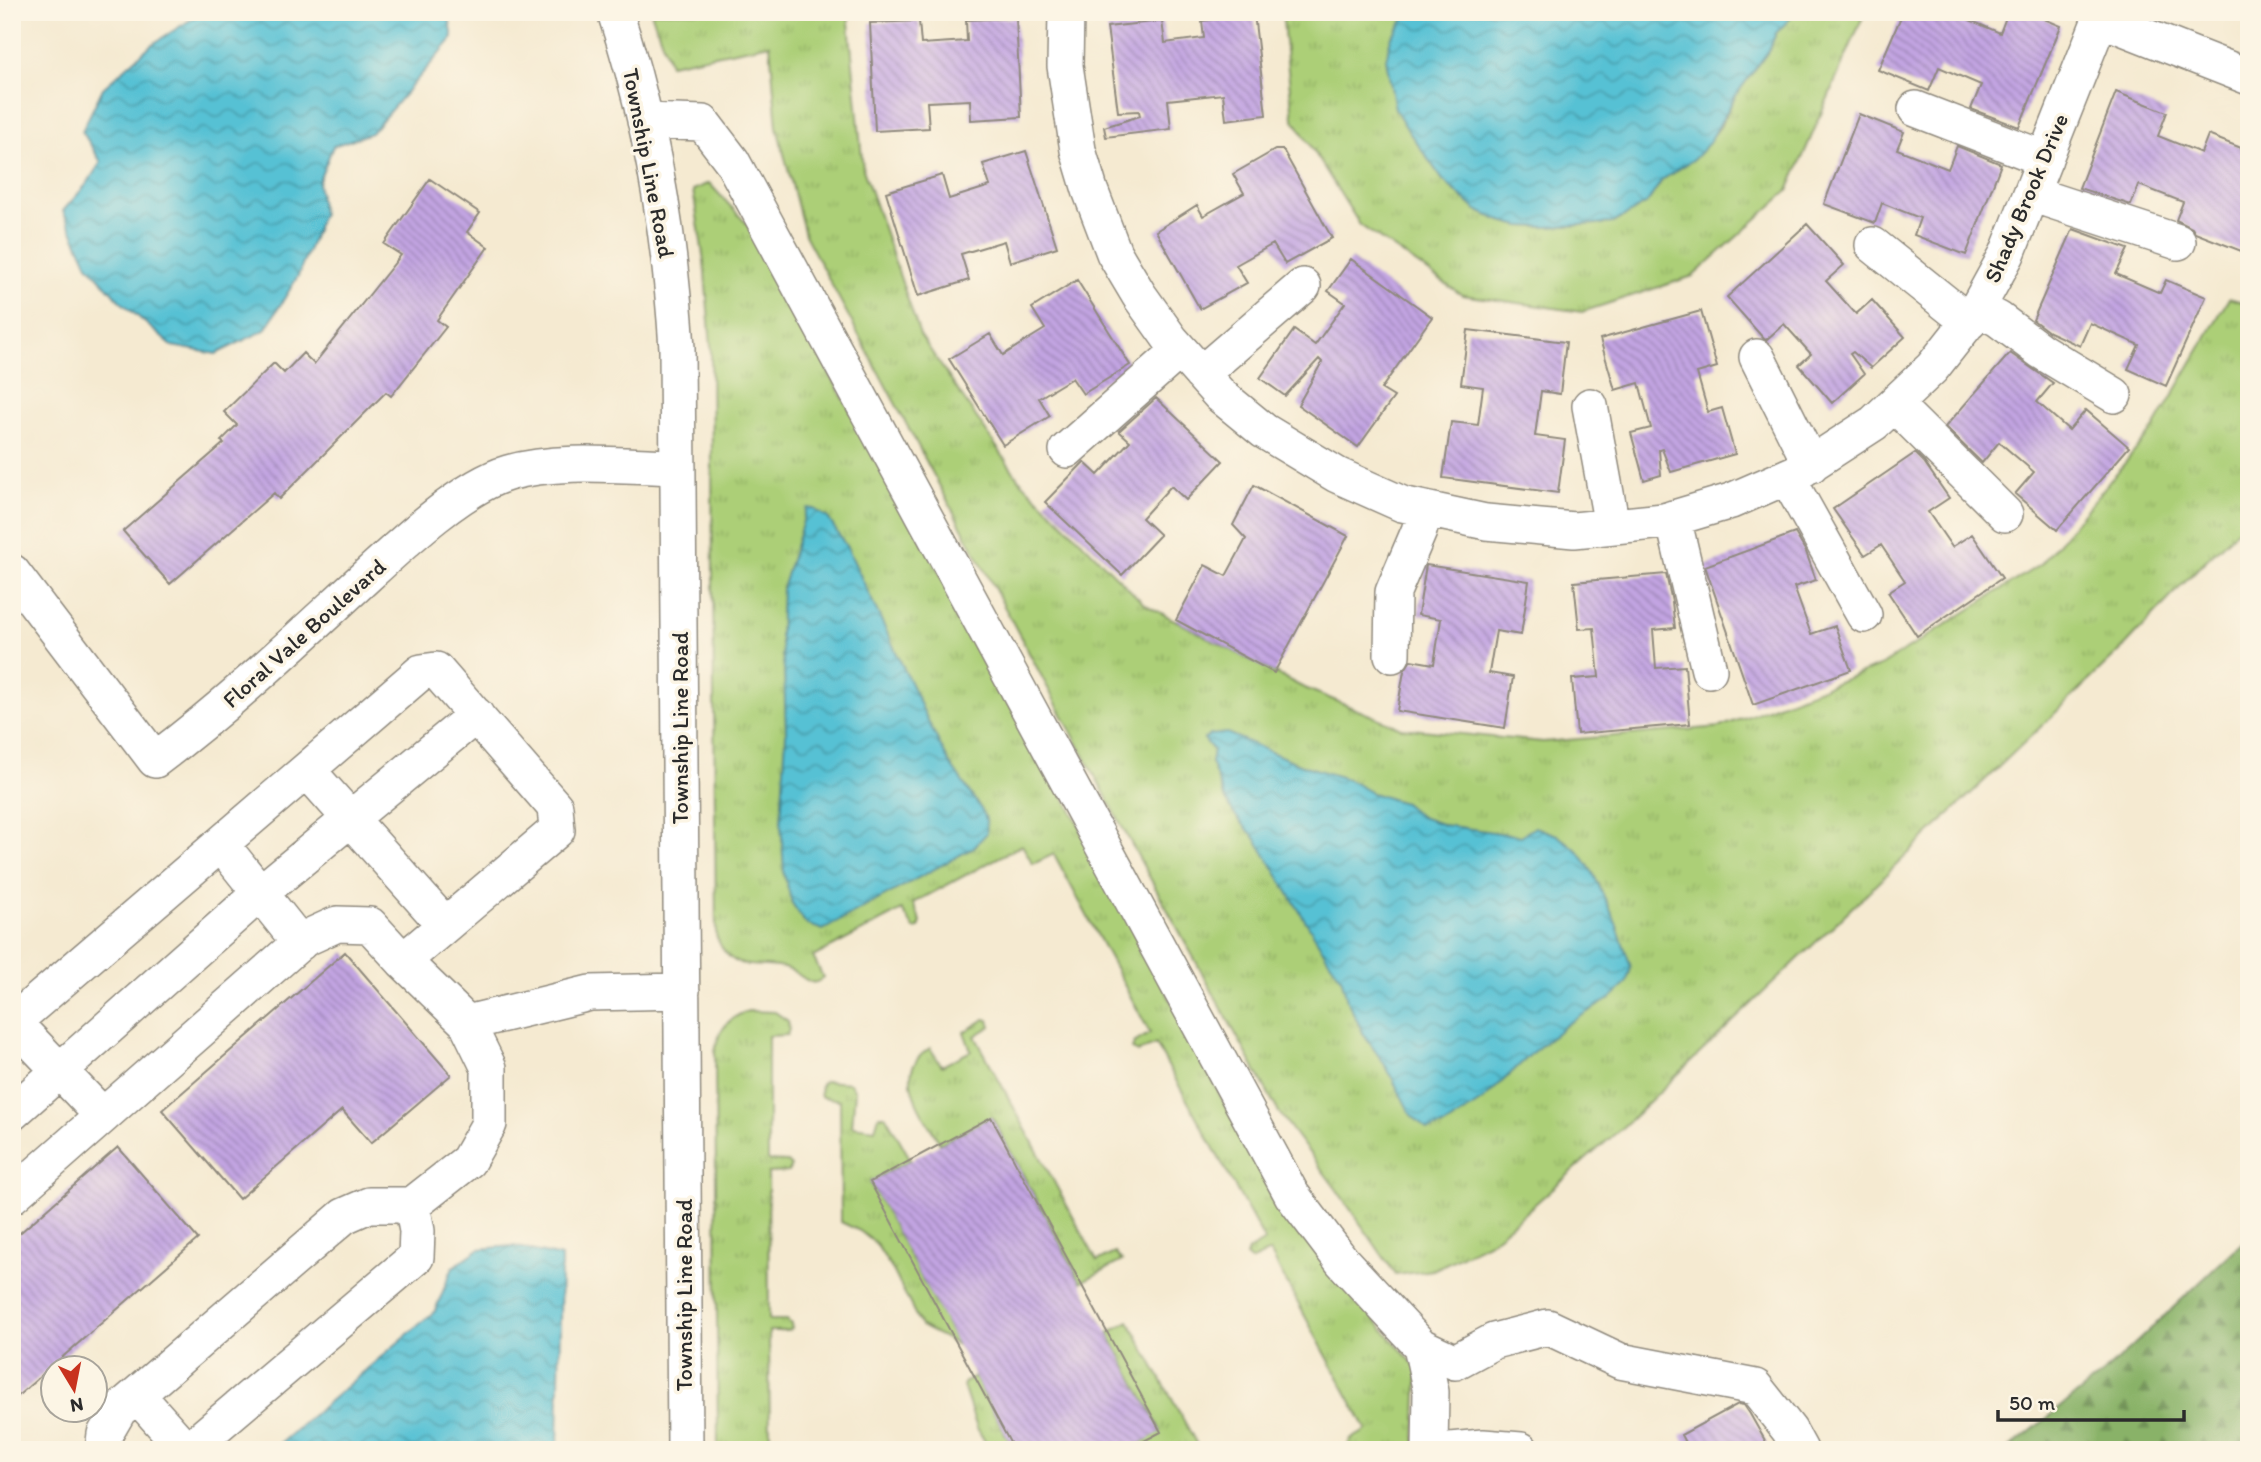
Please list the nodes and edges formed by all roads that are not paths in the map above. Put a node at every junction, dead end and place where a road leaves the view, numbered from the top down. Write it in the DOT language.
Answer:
graph roads {
  1 [pos="615,12"];
  2 [pos="1066,12"];
  3 [pos="2102,15"];
  4 [pos="2249,77"];
  5 [pos="1916,109"];
  6 [pos="645,121"];
  7 [pos="2045,159"];
  8 [pos="2031,194"];
  9 [pos="2178,242"];
  10 [pos="1872,245"];
  11 [pos="1303,286"];
  12 [pos="1973,315"];
  13 [pos="1757,357"];
  14 [pos="1190,362"];
  15 [pos="2114,395"];
  16 [pos="1894,404"];
  17 [pos="1590,406"];
  18 [pos="1067,450"];
  19 [pos="678,467"];
  20 [pos="1799,471"];
  21 [pos="1425,509"];
  22 [pos="2005,514"];
  23 [pos="1673,518"];
  24 [pos="1612,526"];
  25 [pos="12,572"];
  26 [pos="1864,615"];
  27 [pos="1392,655"];
  28 [pos="1710,670"];
  29 [pos="476,715"];
  30 [pos="307,770"];
  31 [pos="350,819"];
  32 [pos="220,844"];
  33 [pos="259,894"];
  34 [pos="445,925"];
  35 [pos="300,943"];
  36 [pos="403,961"];
  37 [pos="682,991"];
  38 [pos="13,1022"];
  39 [pos="467,1023"];
  40 [pos="61,1072"];
  41 [pos="12,1113"];
  42 [pos="103,1116"];
  43 [pos="12,1196"];
  44 [pos="412,1205"];
  45 [pos="1421,1346"];
  46 [pos="137,1395"];
  47 [pos="103,1450"];
  48 [pos="187,1450"];
  49 [pos="685,1450"];
  50 [pos="1430,1450"];
  51 [pos="1450,1450"];
  52 [pos="1521,1450"];
  53 [pos="1800,1450"];
  1 -- 6 [label="street, Township Line Road"];
  2 -- 14 [label="street, Shady Brook Drive"];
  3 -- 4 [label="street, Shady Brook Drive"];
  3 -- 7 [label="street, Shady Brook Drive"];
  5 -- 7 [label="street"];
  6 -- 19 [label="street, Township Line Road"];
  6 -- 45 [label="street"];
  7 -- 8 [label="street, Shady Brook Drive"];
  8 -- 9 [label="street"];
  8 -- 12 [label="street, Shady Brook Drive"];
  10 -- 12 [label="street"];
  11 -- 14 [label="street"];
  12 -- 15 [label="street"];
  12 -- 16 [label="street, Shady Brook Drive"];
  13 -- 20 [label="street"];
  14 -- 18 [label="street"];
  14 -- 21 [label="street, Shady Brook Drive"];
  16 -- 20 [label="street, Shady Brook Drive"];
  16 -- 22 [label="street"];
  17 -- 24 [label="street"];
  19 -- 25 [label="street, Floral Vale Boulevard"];
  19 -- 37 [label="street, Township Line Road"];
  20 -- 23 [label="street, Shady Brook Drive"];
  20 -- 26 [label="street"];
  21 -- 24 [label="street, Shady Brook Drive"];
  21 -- 27 [label="street"];
  23 -- 24 [label="street, Shady Brook Drive"];
  23 -- 28 [label="street"];
  29 -- 30 [label="street"];
  29 -- 31 [label="street"];
  29 -- 34 [label="street"];
  30 -- 31 [label="street"];
  30 -- 32 [label="street"];
  31 -- 33 [label="street"];
  31 -- 34 [label="street"];
  32 -- 33 [label="street"];
  32 -- 38 [label="street"];
  33 -- 35 [label="street"];
  33 -- 40 [label="street"];
  34 -- 36 [label="street"];
  35 -- 36 [label="street"];
  35 -- 42 [label="street"];
  36 -- 39 [label="street"];
  37 -- 39 [label="street"];
  37 -- 49 [label="street, Township Line Road"];
  38 -- 40 [label="street"];
  39 -- 44 [label="street"];
  40 -- 41 [label="street"];
  40 -- 42 [label="street"];
  42 -- 43 [label="street"];
  44 -- 46 [label="street"];
  44 -- 48 [label="street"];
  45 -- 50 [label="street"];
  45 -- 53 [label="street"];
  46 -- 47 [label="street"];
  46 -- 48 [label="street"];
  51 -- 52 [label="street"];
}
